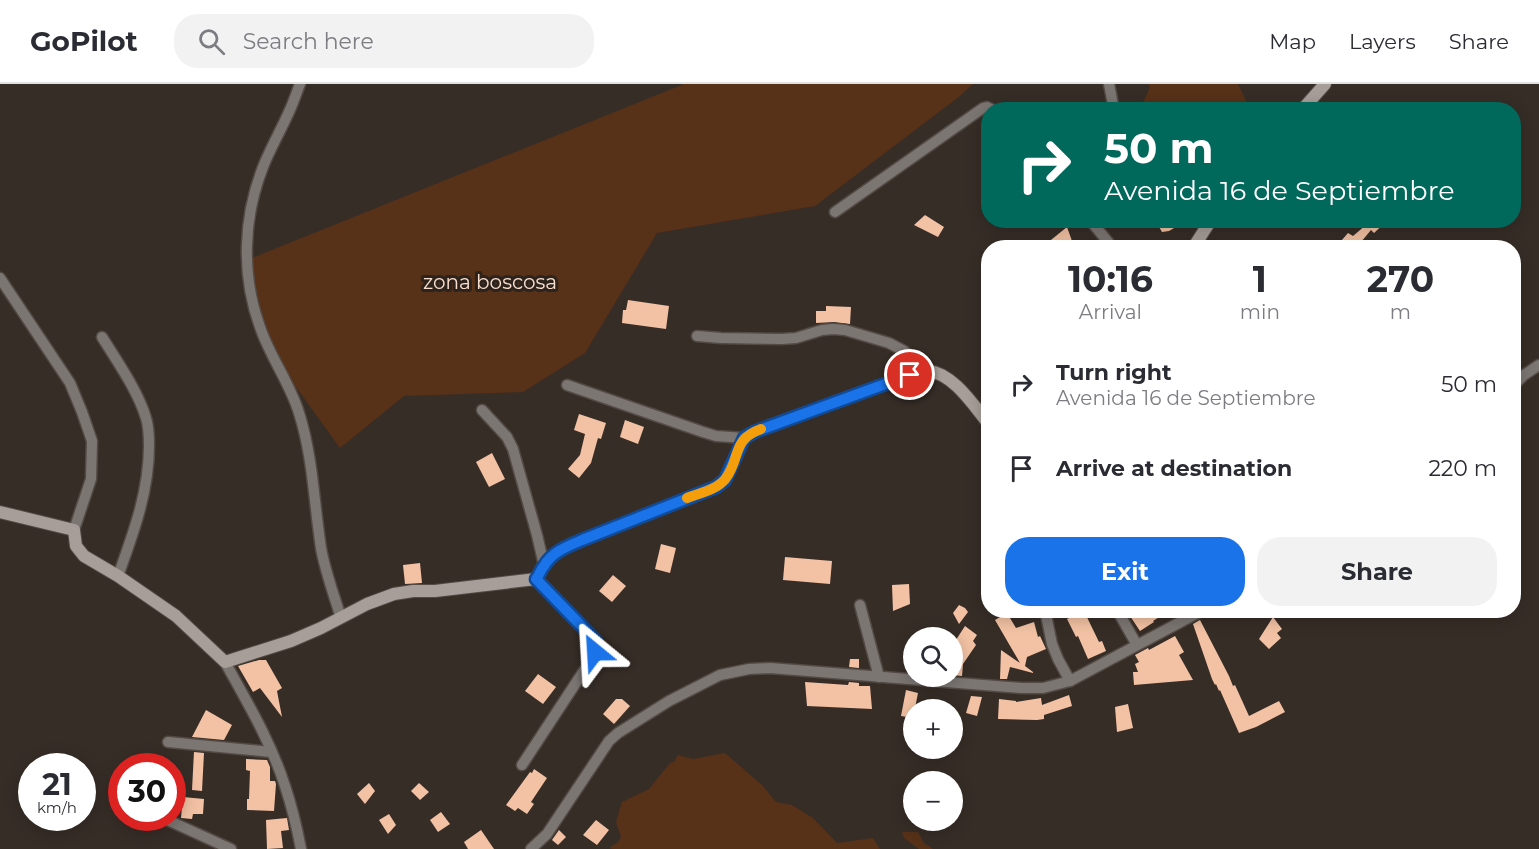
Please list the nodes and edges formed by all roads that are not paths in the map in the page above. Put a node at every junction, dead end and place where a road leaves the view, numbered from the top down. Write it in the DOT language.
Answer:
graph roads {
  1 [pos="300,84"];
  2 [pos="1108,84"];
  3 [pos="1325,84"];
  4 [pos="1112,102"];
  5 [pos="1309,102"];
  6 [pos="981,109"];
  7 [pos="835,212"];
  8 [pos="1097,228"];
  9 [pos="1106,240"];
  10 [pos="0,278"];
  11 [pos="697,336"];
  12 [pos="102,337"];
  13 [pos="1539,364"];
  14 [pos="928,371"];
  15 [pos="1521,378"];
  16 [pos="567,385"];
  17 [pos="482,410"];
  18 [pos="981,415"];
  19 [pos="744,438"];
  20 [pos="0,512"];
  21 [pos="74,531"];
  22 [pos="544,565"];
  23 [pos="118,576"];
  24 [pos="536,579"];
  25 [pos="860,605"];
  26 [pos="341,618"];
  27 [pos="1047,618"];
  28 [pos="1122,618"];
  29 [pos="1188,618"];
  30 [pos="1137,645"];
  31 [pos="225,662"];
  32 [pos="879,677"];
  33 [pos="1070,681"];
  34 [pos="168,742"];
  35 [pos="271,753"];
  36 [pos="522,765"];
  37 [pos="186,828"];
  38 [pos="231,849"];
  39 [pos="301,849"];
  40 [pos="531,849"];
  1 -- 26 [label="street"];
  2 -- 4 [label="street"];
  3 -- 5 [label="street"];
  6 -- 7 [label="street"];
  8 -- 9 [label="street"];
  10 -- 21 [label="street"];
  11 -- 14 [label="street"];
  12 -- 23 [label="street"];
  13 -- 15 [label="street"];
  14 -- 18 [label="street"];
  14 -- 19 [label="street"];
  16 -- 19 [label="street"];
  17 -- 22 [label="street"];
  19 -- 22 [label="street"];
  20 -- 21 [label="street"];
  21 -- 23 [label="street"];
  22 -- 24 [label="street"];
  23 -- 31 [label="street"];
  24 -- 26 [label="street"];
  24 -- 36 [label="street"];
  25 -- 32 [label="street"];
  26 -- 31 [label="street"];
  27 -- 33 [label="street"];
  28 -- 30 [label="street"];
  29 -- 30 [label="street"];
  30 -- 33 [label="street"];
  31 -- 35 [label="street"];
  32 -- 33 [label="street"];
  32 -- 40 [label="street"];
  34 -- 35 [label="street"];
  35 -- 39 [label="street"];
  37 -- 38 [label="street"];
}
